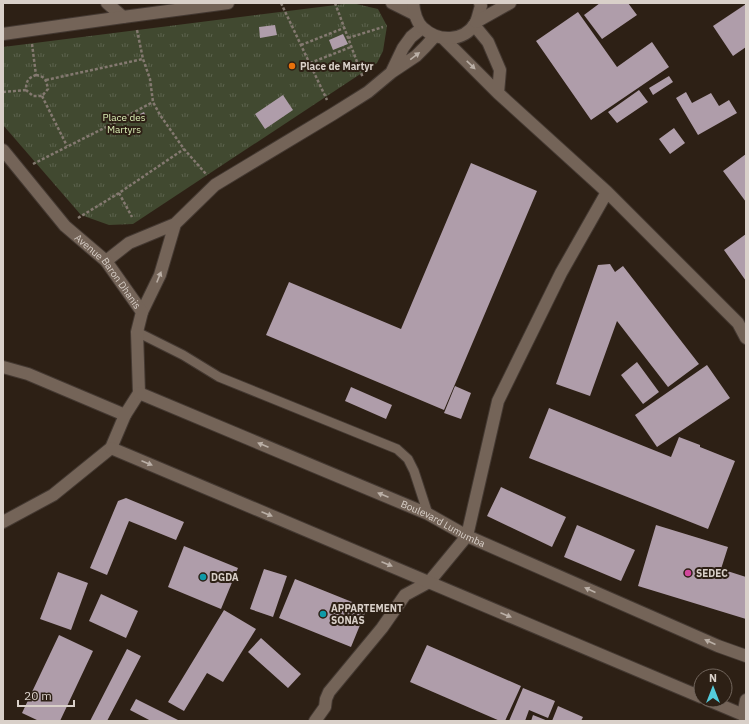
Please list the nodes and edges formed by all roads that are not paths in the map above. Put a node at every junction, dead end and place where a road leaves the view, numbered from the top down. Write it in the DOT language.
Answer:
graph roads {
  1 [pos="107,3"];
  2 [pos="228,3"];
  3 [pos="392,3"];
  4 [pos="480,3"];
  5 [pos="510,3"];
  6 [pos="413,9"];
  7 [pos="129,16"];
  8 [pos="475,24"];
  9 [pos="422,28"];
  10 [pos="3,34"];
  11 [pos="439,37"];
  12 [pos="392,72"];
  13 [pos="498,93"];
  14 [pos="3,150"];
  15 [pos="607,192"];
  16 [pos="175,224"];
  17 [pos="106,262"];
  18 [pos="142,312"];
  19 [pos="742,323"];
  20 [pos="137,332"];
  21 [pos="746,338"];
  22 [pos="3,367"];
  23 [pos="139,393"];
  24 [pos="125,416"];
  25 [pos="111,448"];
  26 [pos="428,514"];
  27 [pos="3,522"];
  28 [pos="467,536"];
  29 [pos="430,582"];
  30 [pos="746,656"];
  31 [pos="693,694"];
  32 [pos="746,700"];
  33 [pos="728,708"];
  34 [pos="745,715"];
  35 [pos="315,721"];
  1 -- 7 [label="street"];
  2 -- 7 [label="street"];
  3 -- 6 [label="street"];
  4 -- 8 [label="street"];
  5 -- 8 [label="street"];
  6 -- 9 [label="street"];
  7 -- 10 [label="street"];
  8 -- 11 [label="street"];
  8 -- 13 [label="street"];
  9 -- 11 [label="street"];
  9 -- 12 [label="street"];
  12 -- 11 [label="street, one-way"];
  11 -- 13 [label="street, one-way"];
  12 -- 16 [label="street"];
  13 -- 15 [label="street"];
  14 -- 17 [label="street, Avenue Baron Dhanis"];
  15 -- 19 [label="street"];
  15 -- 28 [label="street"];
  16 -- 17 [label="street"];
  18 -- 16 [label="street, one-way"];
  17 -- 18 [label="street, Avenue Baron Dhanis"];
  18 -- 20 [label="street, Avenue Baron Dhanis"];
  19 -- 21 [label="street"];
  20 -- 23 [label="street, Avenue Baron Dhanis"];
  20 -- 26 [label="lane"];
  22 -- 24 [label="street"];
  23 -- 24 [label="street"];
  26 -- 23 [label="street, Boulevard Lumumba, one-way"];
  24 -- 25 [label="street"];
  25 -- 27 [label="street"];
  25 -- 29 [label="street, one-way"];
  26 -- 28 [label="street, Boulevard Lumumba"];
  28 -- 29 [label="street"];
  30 -- 28 [label="street, Boulevard Lumumba, one-way"];
  29 -- 31 [label="street, one-way"];
  29 -- 35 [label="street"];
  32 -- 34 [label="street"];
  33 -- 34 [label="street"];
}
